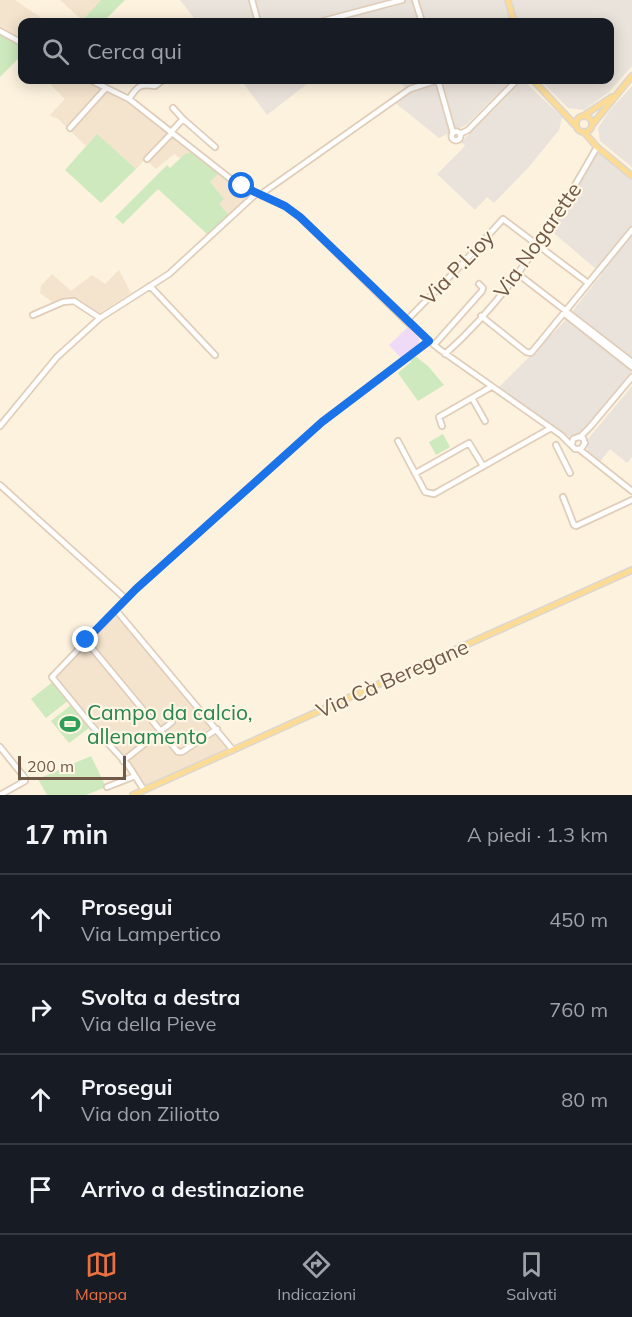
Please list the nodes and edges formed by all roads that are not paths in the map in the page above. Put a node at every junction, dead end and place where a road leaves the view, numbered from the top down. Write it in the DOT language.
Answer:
graph roads {
  1 [pos="252,0"];
  2 [pos="402,0"];
  3 [pos="415,0"];
  4 [pos="507,0"];
  5 [pos="257,18"];
  6 [pos="334,18"];
  7 [pos="421,18"];
  8 [pos="513,18"];
  9 [pos="0,31"];
  10 [pos="18,41"];
  11 [pos="632,76"];
  12 [pos="98,84"];
  13 [pos="147,84"];
  14 [pos="426,84"];
  15 [pos="439,84"];
  16 [pos="512,84"];
  17 [pos="537,84"];
  18 [pos="106,88"];
  19 [pos="616,95"];
  20 [pos="129,99"];
  21 [pos="173,108"];
  22 [pos="563,113"];
  23 [pos="582,116"];
  24 [pos="183,119"];
  25 [pos="576,125"];
  26 [pos="592,126"];
  27 [pos="70,128"];
  28 [pos="172,132"];
  29 [pos="584,132"];
  30 [pos="214,147"];
  31 [pos="597,147"];
  32 [pos="147,159"];
  33 [pos="632,176"];
  34 [pos="260,195"];
  35 [pos="632,230"];
  36 [pos="538,245"];
  37 [pos="518,273"];
  38 [pos="588,283"];
  39 [pos="479,284"];
  40 [pos="150,286"];
  41 [pos="565,312"];
  42 [pos="33,315"];
  43 [pos="481,316"];
  44 [pos="100,318"];
  45 [pos="406,321"];
  46 [pos="429,341"];
  47 [pos="434,345"];
  48 [pos="445,354"];
  49 [pos="215,355"];
  50 [pos="632,362"];
  51 [pos="632,367"];
  52 [pos="632,379"];
  53 [pos="491,387"];
  54 [pos="472,398"];
  55 [pos="485,421"];
  56 [pos="0,426"];
  57 [pos="442,426"];
  58 [pos="551,428"];
  59 [pos="563,437"];
  60 [pos="577,437"];
  61 [pos="398,441"];
  62 [pos="572,444"];
  63 [pos="583,446"];
  64 [pos="483,466"];
  65 [pos="416,473"];
  66 [pos="570,473"];
  67 [pos="0,485"];
  68 [pos="632,491"];
  69 [pos="563,497"];
  70 [pos="632,500"];
  71 [pos="632,570"];
  72 [pos="126,599"];
  73 [pos="116,610"];
  74 [pos="86,640"];
  75 [pos="172,722"];
  76 [pos="217,729"];
  77 [pos="161,731"];
  78 [pos="0,747"];
  79 [pos="233,750"];
  80 [pos="3,755"];
  81 [pos="123,761"];
  82 [pos="135,776"];
  83 [pos="107,787"];
  84 [pos="144,790"];
  85 [pos="0,795"];
  86 [pos="133,795"];
  1 -- 5 [label="street"];
  2 -- 6 [label="street"];
  3 -- 7 [label="street"];
  4 -- 8 [label="main road"];
  9 -- 10 [label="street"];
  11 -- 19 [label="main road"];
  12 -- 18 [label="street"];
  13 -- 20 [label="street"];
  14 -- 34 [label="street"];
  15 -- 16 [label="street"];
  17 -- 22 [label="main road"];
  18 -- 20 [label="street"];
  18 -- 27 [label="street"];
  19 -- 23 [label="main road"];
  19 -- 26 [label="main road"];
  20 -- 28 [label="street"];
  21 -- 24 [label="street"];
  22 -- 23 [label="main road"];
  22 -- 25 [label="main road"];
  23 -- 25 [label="main road"];
  23 -- 26 [label="main road"];
  24 -- 28 [label="street"];
  24 -- 30 [label="street"];
  25 -- 29 [label="main road"];
  26 -- 29 [label="main road"];
  26 -- 31 [label="main road"];
  28 -- 32 [label="street"];
  28 -- 34 [label="street"];
  29 -- 31 [label="main road"];
  31 -- 33 [label="main road"];
  31 -- 36 [label="street, Via Nogarette"];
  34 -- 40 [label="street"];
  34 -- 45 [label="street"];
  35 -- 38 [label="street"];
  36 -- 37 [label="street, Via Nogarette"];
  36 -- 38 [label="street"];
  36 -- 45 [label="street, Via P.Lioy"];
  37 -- 41 [label="street"];
  37 -- 43 [label="street, Via Nogarette"];
  38 -- 41 [label="street"];
  39 -- 47 [label="street"];
  40 -- 44 [label="street"];
  40 -- 49 [label="street"];
  41 -- 43 [label="street"];
  41 -- 50 [label="street"];
  41 -- 51 [label="street"];
  42 -- 44 [label="street"];
  43 -- 48 [label="street, Via Nogarette"];
  44 -- 56 [label="street"];
  45 -- 46 [label="street"];
  46 -- 47 [label="street"];
  46 -- 72 [label="street"];
  47 -- 48 [label="street"];
  48 -- 53 [label="street"];
  52 -- 60 [label="street"];
  52 -- 63 [label="street"];
  53 -- 54 [label="street"];
  53 -- 58 [label="street"];
  54 -- 55 [label="street"];
  54 -- 57 [label="street"];
  58 -- 59 [label="street"];
  58 -- 64 [label="street"];
  59 -- 60 [label="street"];
  59 -- 62 [label="street"];
  59 -- 66 [label="street"];
  60 -- 62 [label="street"];
  60 -- 63 [label="street"];
  61 -- 65 [label="street"];
  62 -- 63 [label="street"];
  63 -- 68 [label="street"];
  64 -- 65 [label="street"];
  64 -- 65 [label="street"];
  67 -- 72 [label="street"];
  69 -- 70 [label="street"];
  71 -- 79 [label="main road, Via Cà Beregane"];
  72 -- 73 [label="street"];
  73 -- 74 [label="street"];
  73 -- 76 [label="street"];
  74 -- 77 [label="street"];
  74 -- 81 [label="street"];
  75 -- 77 [label="street"];
  76 -- 77 [label="street"];
  76 -- 79 [label="street"];
  77 -- 81 [label="street"];
  78 -- 80 [label="street"];
  79 -- 84 [label="main road, Via Cà Beregane"];
  80 -- 85 [label="street"];
  81 -- 82 [label="street"];
  82 -- 83 [label="street"];
  82 -- 84 [label="street"];
  84 -- 86 [label="main road, Via Cà Beregane"];
}
